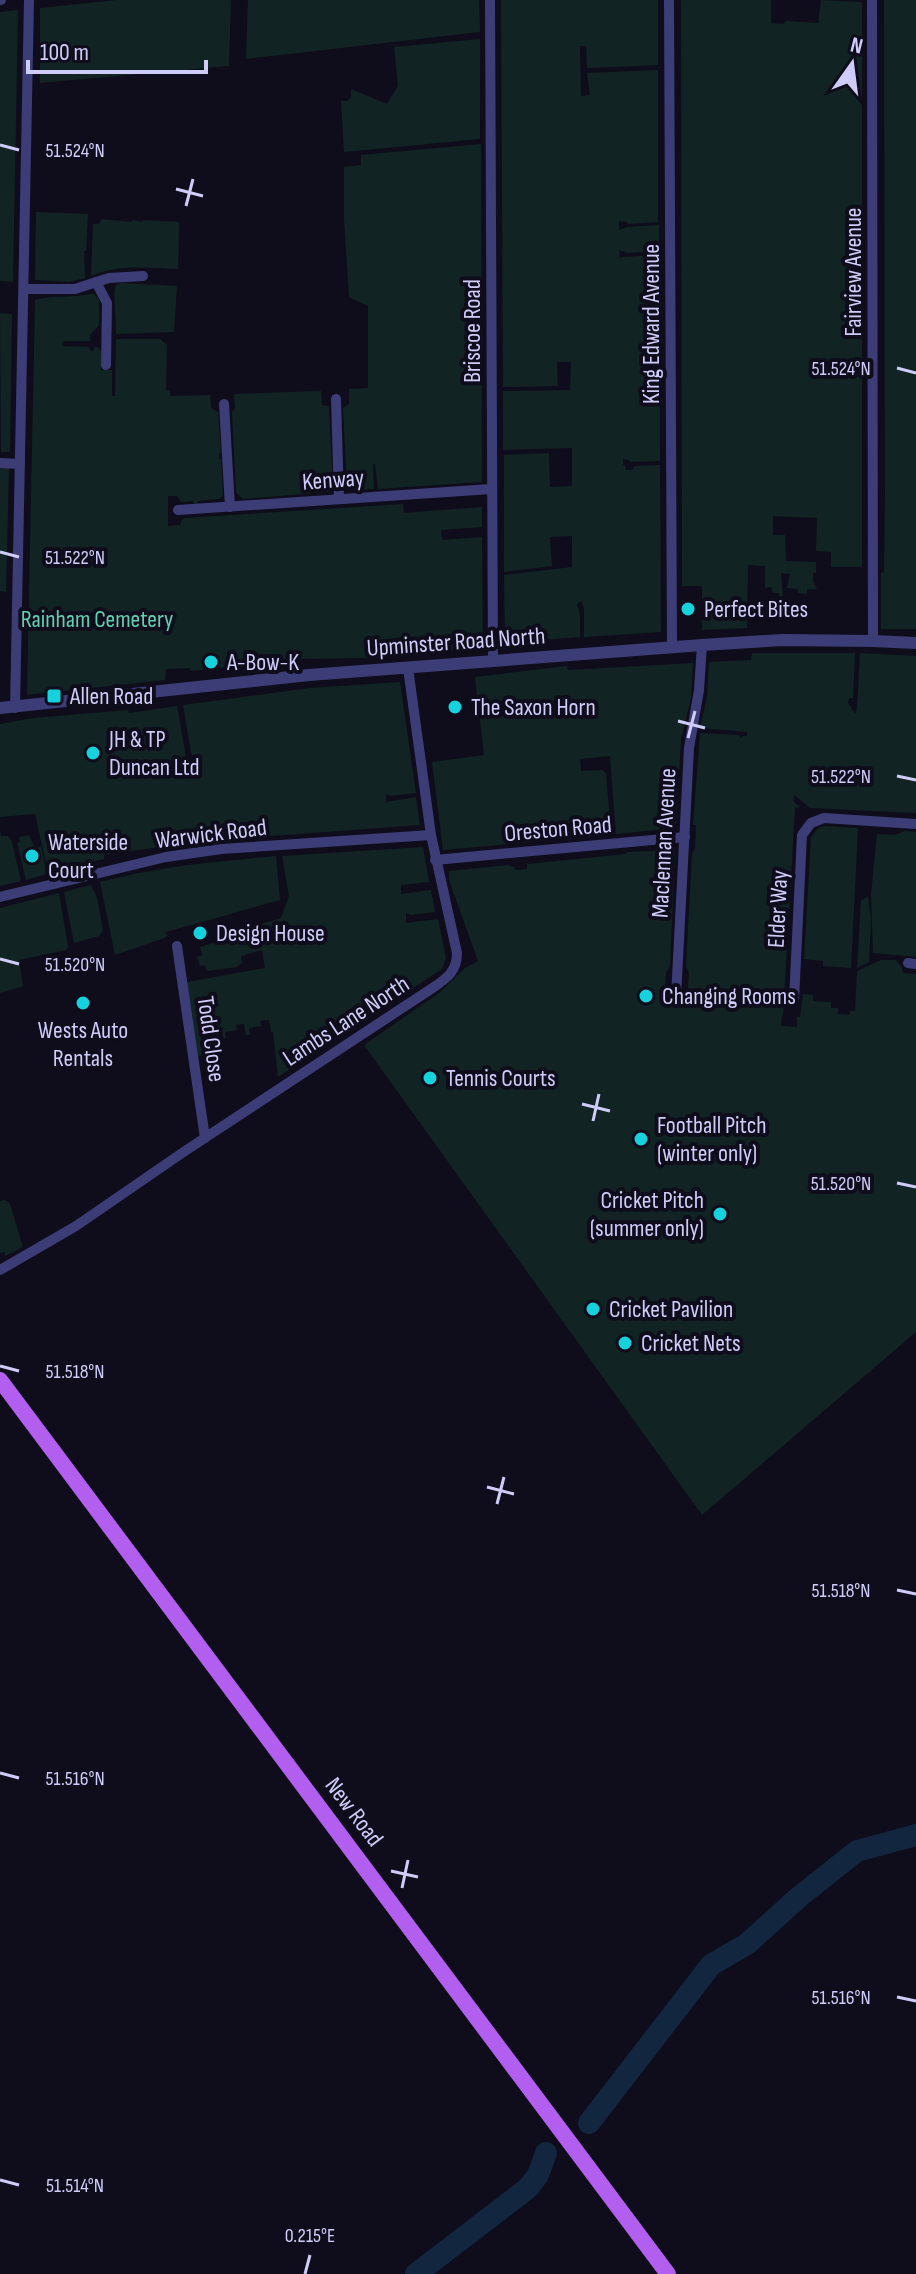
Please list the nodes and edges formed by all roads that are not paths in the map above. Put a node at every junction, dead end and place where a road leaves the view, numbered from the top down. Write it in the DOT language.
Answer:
graph roads {
  1 [pos="29,0"];
  2 [pos="490,0"];
  3 [pos="669,0"];
  4 [pos="872,0"];
  5 [pos="143,276"];
  6 [pos="96,282"];
  7 [pos="24,289"];
  8 [pos="106,365"];
  9 [pos="336,399"];
  10 [pos="224,404"];
  11 [pos="0,463"];
  12 [pos="20,464"];
  13 [pos="491,489"];
  14 [pos="339,499"];
  15 [pos="230,507"];
  16 [pos="178,510"];
  17 [pos="873,641"];
  18 [pos="916,643"];
  19 [pos="702,645"];
  20 [pos="672,647"];
  21 [pos="493,661"];
  22 [pos="408,668"];
  23 [pos="0,708"];
  24 [pos="15,708"];
  25 [pos="916,824"];
  26 [pos="431,835"];
  27 [pos="685,837"];
  28 [pos="435,860"];
  29 [pos="0,897"];
  30 [pos="177,946"];
  31 [pos="676,997"];
  32 [pos="794,1000"];
  33 [pos="205,1138"];
  34 [pos="0,1270"];
  35 [pos="0,1380"];
  36 [pos="668,2274"];
  1 -- 7 [label="street"];
  2 -- 13 [label="street, Briscoe Road"];
  3 -- 20 [label="street, King Edward Avenue"];
  4 -- 17 [label="street, Fairview Avenue"];
  5 -- 6 [label="street"];
  6 -- 7 [label="street"];
  6 -- 8 [label="street"];
  7 -- 12 [label="street"];
  9 -- 14 [label="street"];
  10 -- 15 [label="street"];
  11 -- 12 [label="street"];
  12 -- 24 [label="street"];
  13 -- 14 [label="street, Kenway"];
  13 -- 21 [label="street, Briscoe Road"];
  14 -- 15 [label="street, Kenway"];
  15 -- 16 [label="street, Kenway"];
  17 -- 18 [label="street, Upminster Road North"];
  17 -- 19 [label="street, Upminster Road North"];
  19 -- 20 [label="street, Upminster Road North"];
  19 -- 27 [label="street, Maclennan Avenue"];
  20 -- 21 [label="street, Upminster Road North"];
  21 -- 22 [label="street, Upminster Road North"];
  22 -- 24 [label="street, Upminster Road North"];
  22 -- 26 [label="street, Lambs Lane North"];
  23 -- 24 [label="street, Upminster Road North"];
  25 -- 32 [label="street, Elder Way"];
  26 -- 28 [label="street, Lambs Lane North"];
  26 -- 29 [label="street, Warwick Road"];
  27 -- 28 [label="street, Oreston Road"];
  27 -- 31 [label="street, Maclennan Avenue"];
  28 -- 33 [label="street, Lambs Lane North"];
  30 -- 33 [label="street, Todd Close"];
  33 -- 34 [label="street, Lambs Lane North"];
  35 -- 36 [label="main road, New Road"];
}
